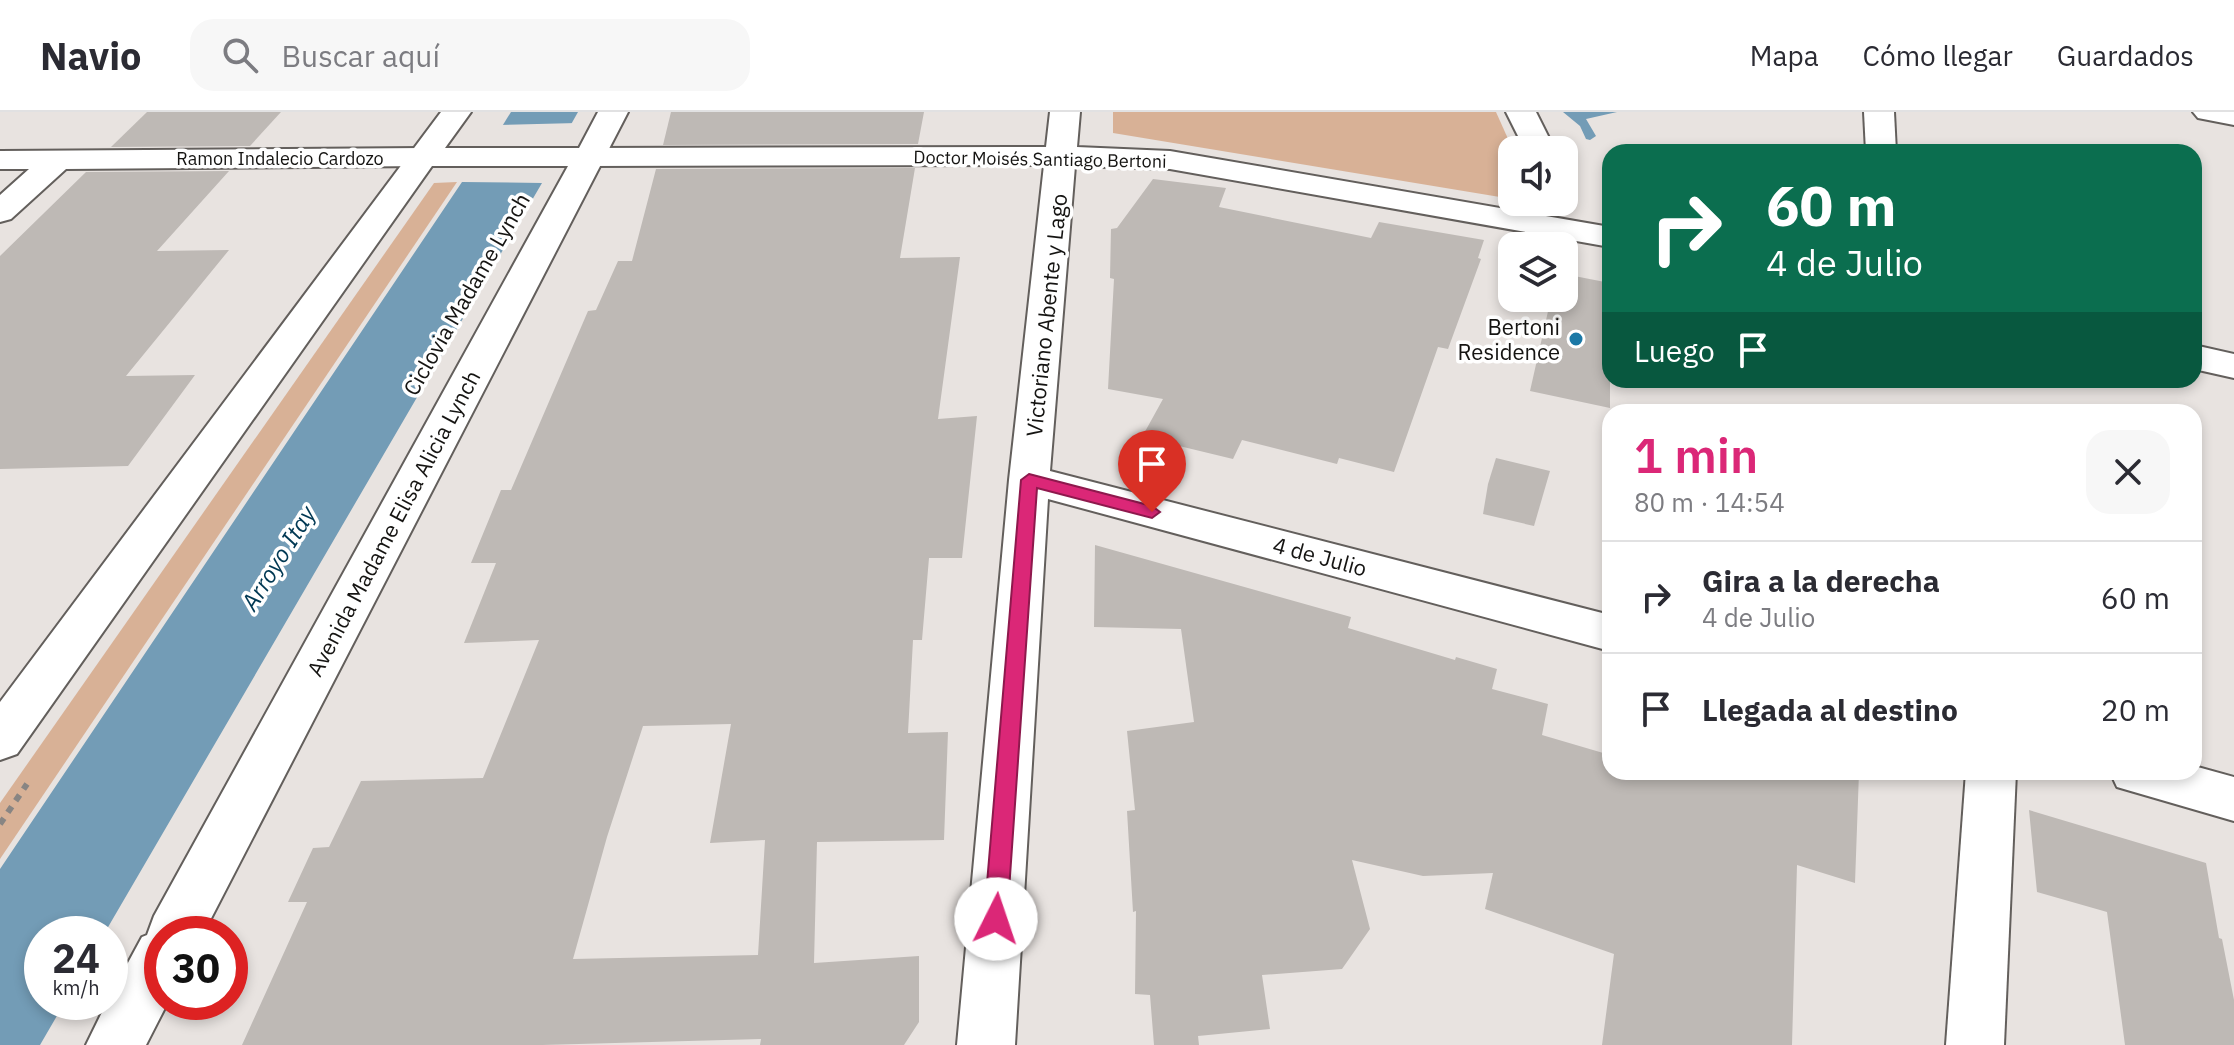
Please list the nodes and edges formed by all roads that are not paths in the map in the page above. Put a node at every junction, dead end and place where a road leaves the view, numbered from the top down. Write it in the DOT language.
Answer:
graph roads {
  1 [pos="456,112"];
  2 [pos="613,112"];
  3 [pos="1065,112"];
  4 [pos="1521,112"];
  5 [pos="1879,112"];
  6 [pos="2208,112"];
  7 [pos="2234,116"];
  8 [pos="1533,136"];
  9 [pos="1881,144"];
  10 [pos="1063,156"];
  11 [pos="423,157"];
  12 [pos="573,158"];
  13 [pos="59,159"];
  14 [pos="0,160"];
  15 [pos="0,212"];
  16 [pos="1578,213"];
  17 [pos="1596,234"];
  18 [pos="2202,359"];
  19 [pos="2234,366"];
  20 [pos="1029,480"];
  21 [pos="1602,631"];
  22 [pos="0,740"];
  23 [pos="1991,780"];
  24 [pos="2164,780"];
  25 [pos="2234,799"];
  26 [pos="183,916"];
  27 [pos="144,990"];
  28 [pos="115,1045"];
  29 [pos="986,1045"];
  30 [pos="1975,1045"];
  1 -- 11 [label="main road"];
  2 -- 12 [label="main road, Avenida Madame Elisa Alicia Lynch"];
  3 -- 10 [label="main road, Victoriano Abente y Lago"];
  4 -- 8 [label="main road"];
  5 -- 9 [label="main road"];
  6 -- 7 [label="main road"];
  10 -- 12 [label="main road, Doctor Moisés Santiago Bertoni"];
  10 -- 17 [label="main road, Doctor Moisés Santiago Bertoni"];
  10 -- 20 [label="main road, Victoriano Abente y Lago"];
  11 -- 12 [label="main road, Ramon Indalecio Cardozo"];
  11 -- 13 [label="main road, Ramon Indalecio Cardozo"];
  11 -- 22 [label="main road"];
  12 -- 26 [label="main road, Avenida Madame Elisa Alicia Lynch"];
  13 -- 14 [label="main road, Ramon Indalecio Cardozo"];
  13 -- 15 [label="main road"];
  16 -- 17 [label="main road"];
  18 -- 19 [label="main road"];
  20 -- 21 [label="main road, 4 de Julio"];
  20 -- 29 [label="main road, Victoriano Abente y Lago"];
  23 -- 30 [label="main road"];
  24 -- 25 [label="main road"];
  27 -- 28 [label="main road"];
}
